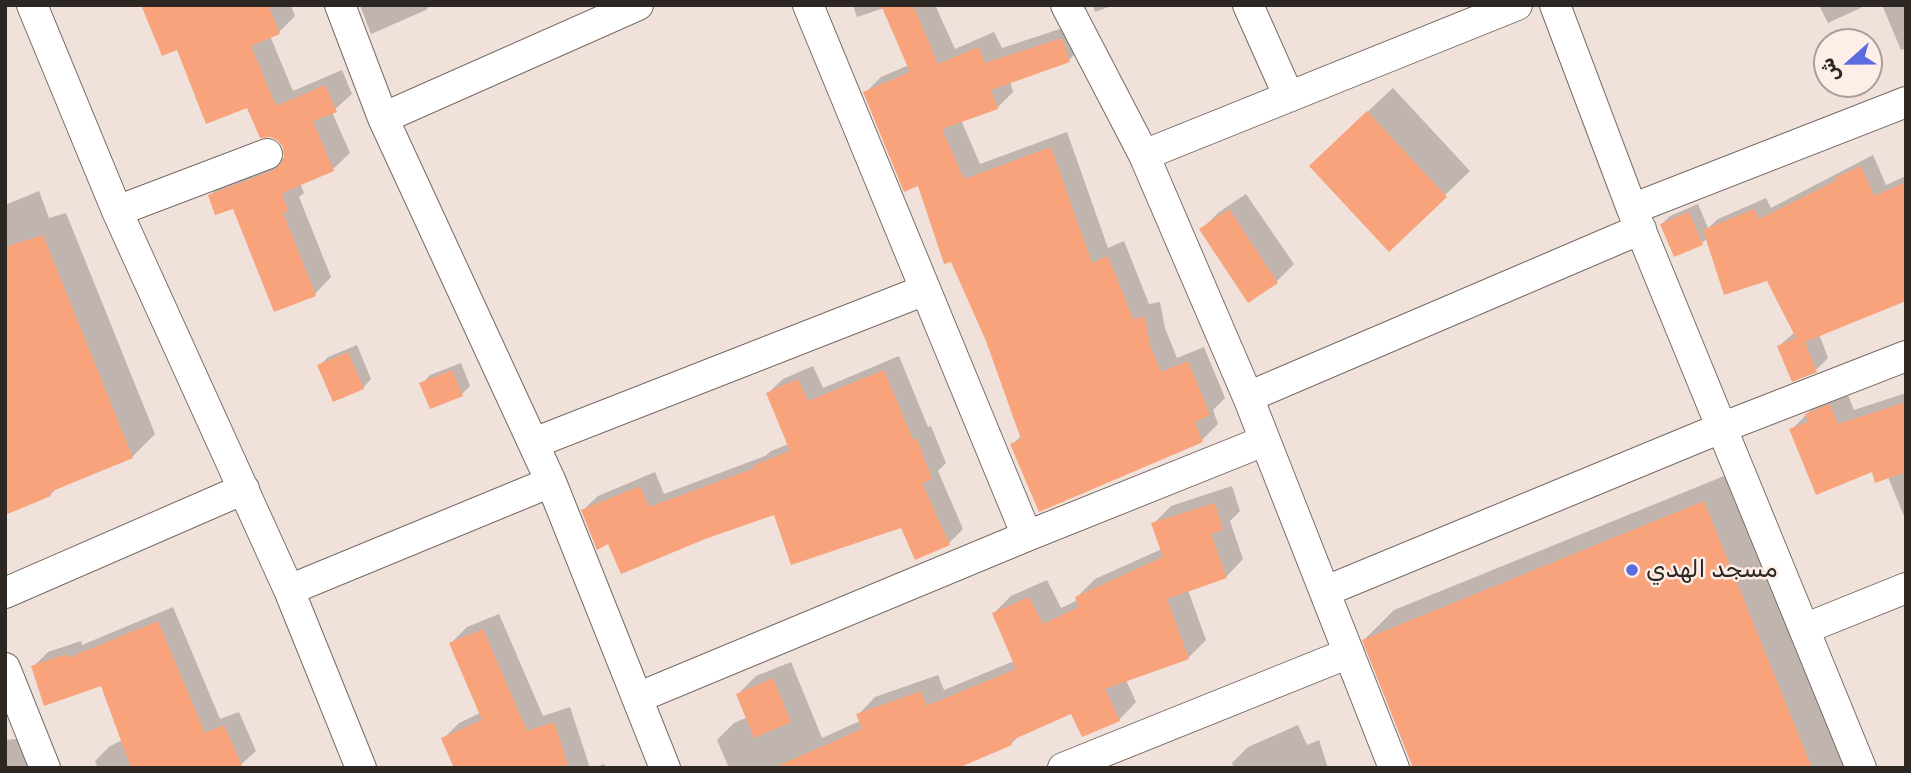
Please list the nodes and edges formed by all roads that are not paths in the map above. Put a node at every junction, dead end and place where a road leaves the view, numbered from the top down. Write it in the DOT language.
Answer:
graph roads {
  1 [pos="32,5"];
  2 [pos="340,5"];
  3 [pos="638,5"];
  4 [pos="808,5"];
  5 [pos="1066,5"];
  6 [pos="1248,5"];
  7 [pos="1517,5"];
  8 [pos="1555,5"];
  9 [pos="1289,97"];
  10 [pos="1906,102"];
  11 [pos="383,118"];
  12 [pos="267,154"];
  13 [pos="1144,155"];
  14 [pos="117,211"];
  15 [pos="1637,219"];
  16 [pos="925,290"];
  17 [pos="1906,356"];
  18 [pos="1248,397"];
  19 [pos="1721,428"];
  20 [pos="1264,441"];
  21 [pos="534,443"];
  22 [pos="551,482"];
  23 [pos="244,489"];
  24 [pos="1027,536"];
  25 [pos="1906,588"];
  26 [pos="289,590"];
  27 [pos="1325,591"];
  28 [pos="5,593"];
  29 [pos="1804,629"];
  30 [pos="1349,653"];
  31 [pos="5,668"];
  32 [pos="637,698"];
  33 [pos="45,768"];
  34 [pos="361,768"];
  35 [pos="665,768"];
  36 [pos="1063,768"];
  37 [pos="1394,768"];
  38 [pos="1861,768"];
  1 -- 14 [label="street"];
  2 -- 11 [label="street"];
  3 -- 11 [label="street"];
  4 -- 16 [label="street"];
  5 -- 13 [label="street"];
  6 -- 9 [label="street"];
  7 -- 9 [label="street"];
  8 -- 15 [label="street"];
  9 -- 13 [label="street"];
  10 -- 15 [label="street"];
  11 -- 21 [label="street"];
  12 -- 14 [label="street"];
  13 -- 18 [label="street"];
  14 -- 23 [label="street"];
  15 -- 18 [label="street"];
  15 -- 19 [label="street"];
  16 -- 21 [label="street"];
  16 -- 24 [label="street"];
  17 -- 19 [label="street"];
  18 -- 20 [label="street"];
  19 -- 27 [label="street"];
  19 -- 29 [label="street"];
  20 -- 24 [label="street"];
  20 -- 27 [label="street"];
  21 -- 22 [label="street"];
  22 -- 26 [label="street"];
  22 -- 32 [label="street"];
  23 -- 26 [label="street"];
  23 -- 28 [label="street"];
  24 -- 32 [label="street"];
  25 -- 29 [label="street"];
  26 -- 34 [label="street"];
  27 -- 30 [label="street"];
  29 -- 38 [label="street"];
  30 -- 36 [label="street"];
  30 -- 37 [label="street"];
  31 -- 33 [label="street"];
  32 -- 35 [label="street"];
}
